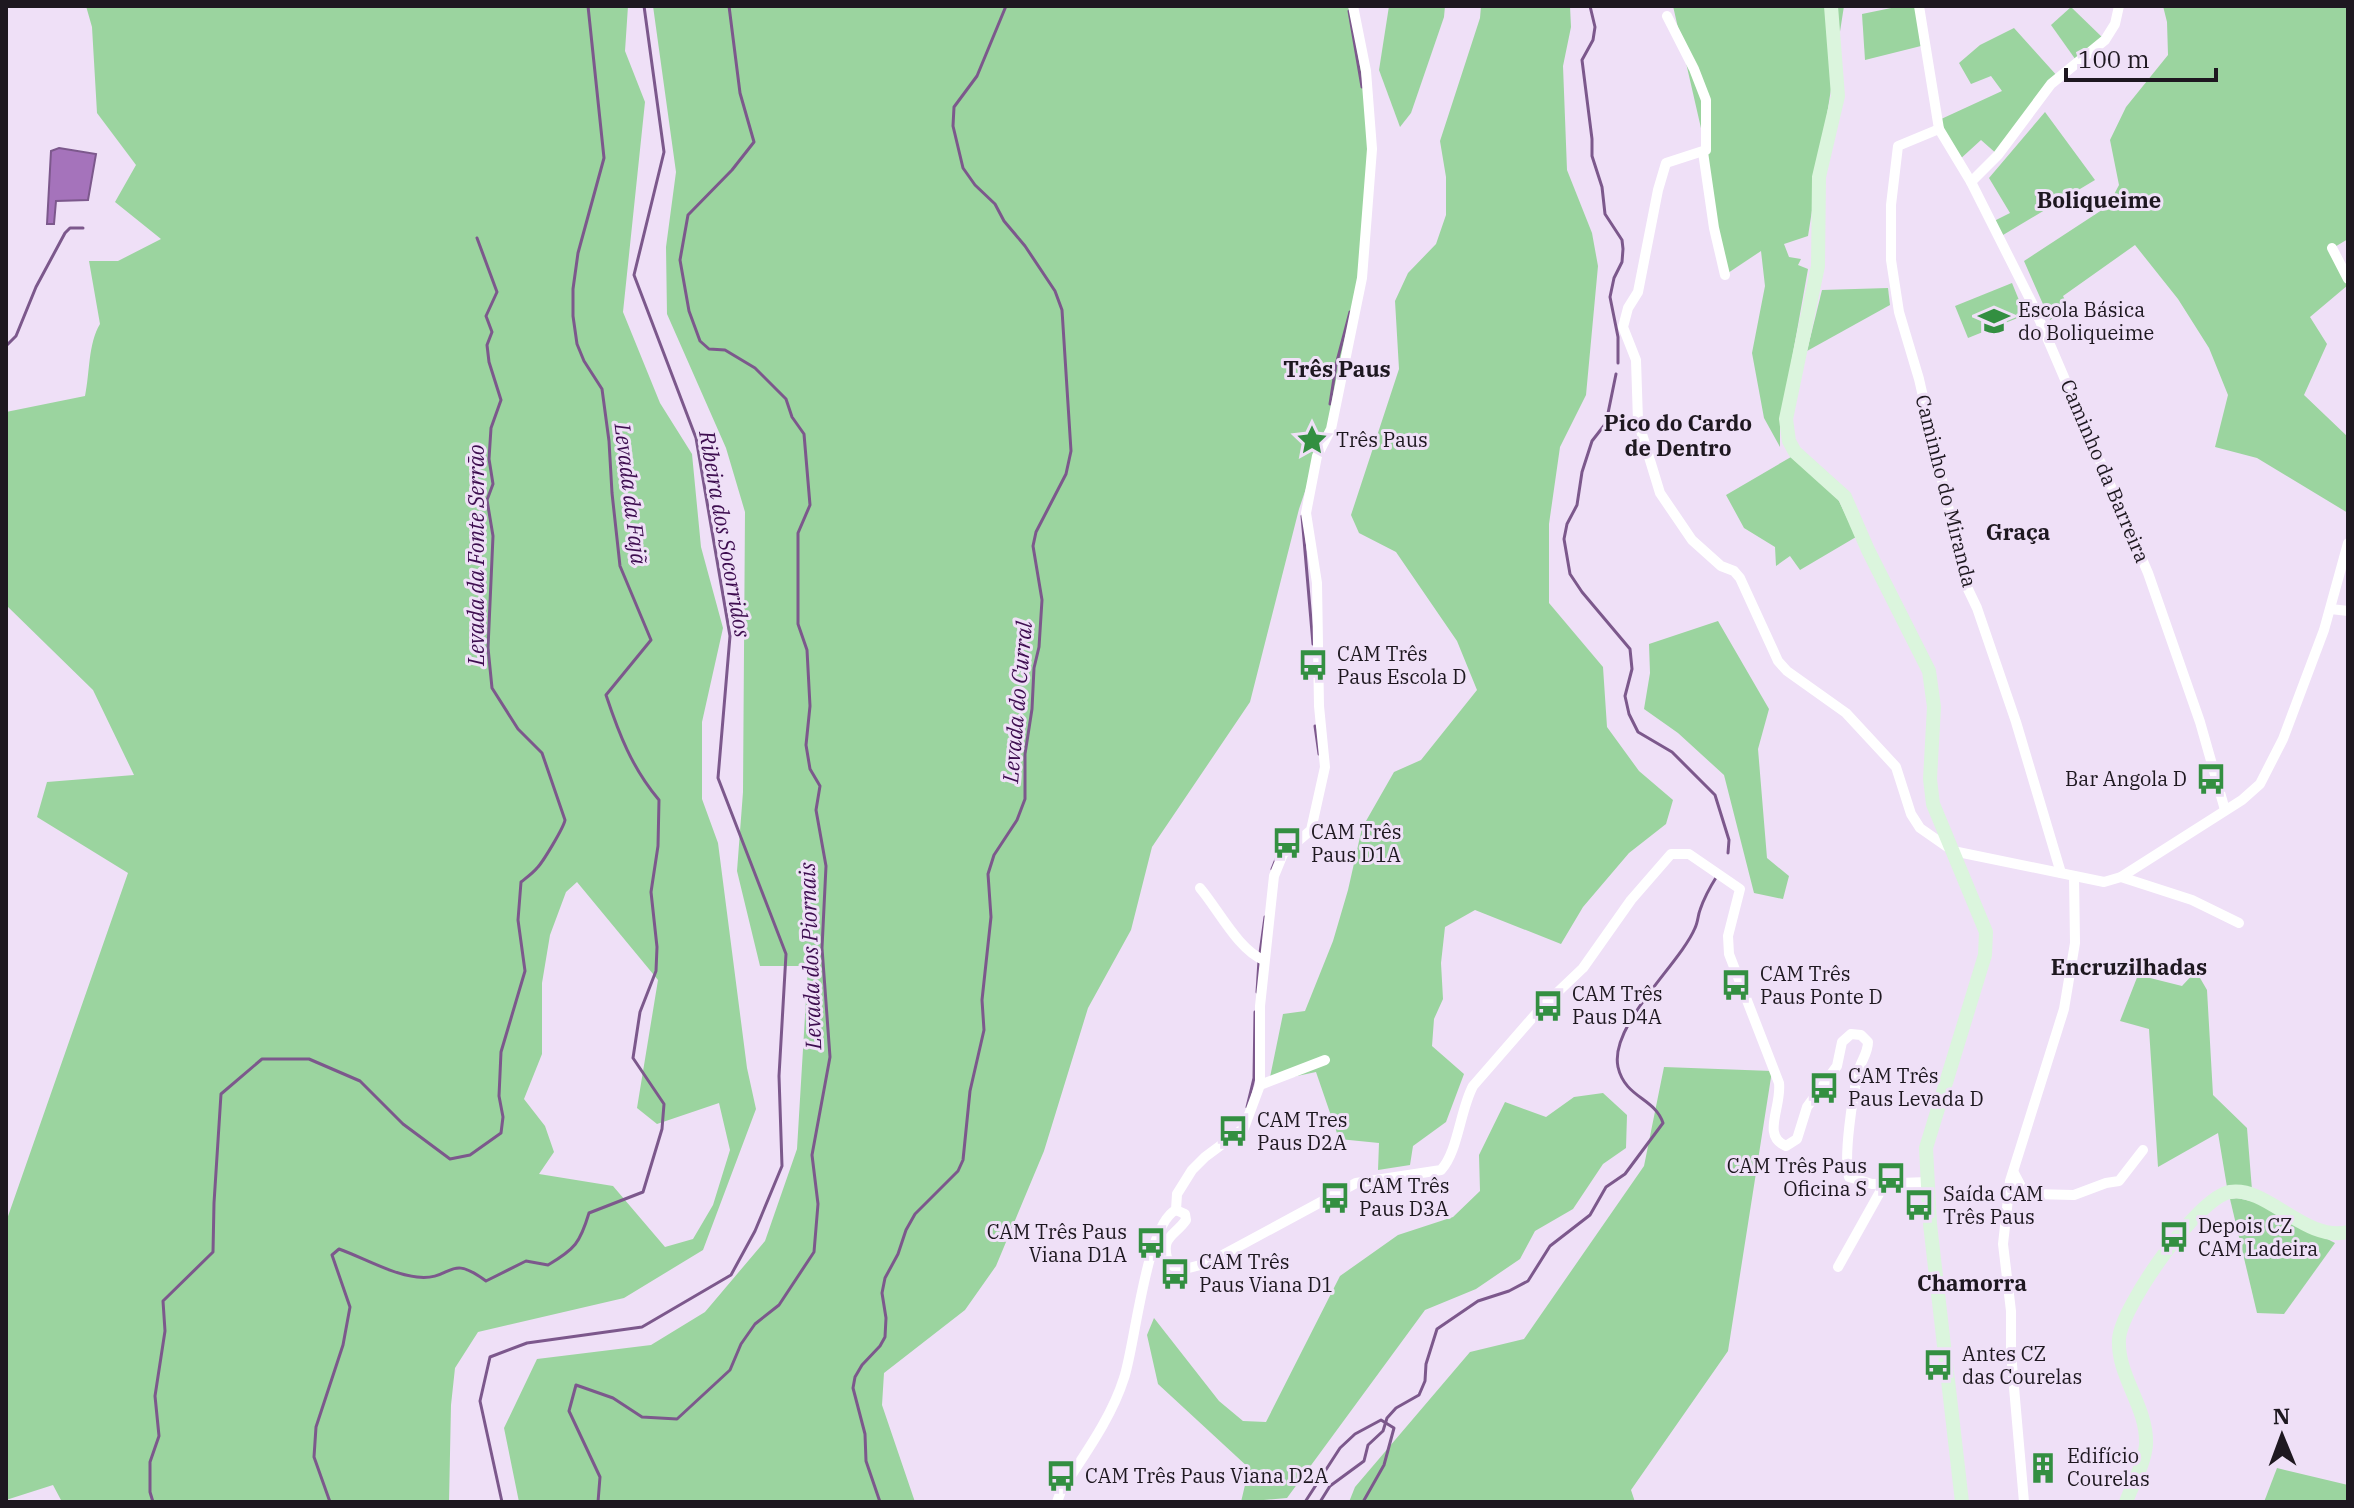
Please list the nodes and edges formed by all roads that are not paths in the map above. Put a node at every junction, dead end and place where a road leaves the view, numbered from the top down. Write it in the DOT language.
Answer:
graph roads {
  1 [pos="1353,6"];
  2 [pos="1831,6"];
  3 [pos="1919,6"];
  4 [pos="2119,6"];
  5 [pos="1667,16"];
  6 [pos="1939,129"];
  7 [pos="1703,152"];
  8 [pos="1971,182"];
  9 [pos="2332,248"];
  10 [pos="1725,275"];
  11 [pos="2348,279"];
  12 [pos="2348,543"];
  13 [pos="2331,609"];
  14 [pos="2348,611"];
  15 [pos="2225,810"];
  16 [pos="1953,851"];
  17 [pos="2061,873"];
  18 [pos="2074,876"];
  19 [pos="2121,877"];
  20 [pos="1200,888"];
  21 [pos="2239,923"];
  22 [pos="1264,960"];
  23 [pos="1325,1060"];
  24 [pos="1260,1085"];
  25 [pos="2143,1150"];
  26 [pos="2014,1173"];
  27 [pos="1928,1182"];
  28 [pos="1885,1183"];
  29 [pos="1176,1210"];
  30 [pos="2348,1232"];
  31 [pos="1838,1267"];
  32 [pos="1057,1502"];
  33 [pos="1962,1502"];
  34 [pos="2024,1502"];
  35 [pos="2126,1502"];
  1 -- 22 [label="street"];
  2 -- 16 [label="main road"];
  3 -- 6 [label="street, Caminho da Barreira"];
  4 -- 8 [label="street"];
  5 -- 7 [label="street"];
  6 -- 8 [label="street, Caminho da Barreira"];
  6 -- 17 [label="street, Caminho do Miranda"];
  7 -- 10 [label="street"];
  7 -- 16 [label="street"];
  8 -- 15 [label="street, Caminho da Barreira"];
  9 -- 11 [label="street"];
  12 -- 13 [label="street"];
  13 -- 14 [label="street"];
  13 -- 15 [label="street"];
  15 -- 19 [label="street"];
  16 -- 17 [label="street"];
  16 -- 27 [label="main road"];
  17 -- 18 [label="street"];
  18 -- 19 [label="street"];
  18 -- 26 [label="street"];
  19 -- 21 [label="street"];
  20 -- 22 [label="street"];
  22 -- 24 [label="street"];
  23 -- 24 [label="street"];
  24 -- 29 [label="street"];
  25 -- 26 [label="street"];
  26 -- 34 [label="street"];
  27 -- 28 [label="street"];
  27 -- 33 [label="main road"];
  28 -- 29 [label="street"];
  28 -- 31 [label="street"];
  29 -- 32 [label="street"];
  30 -- 35 [label="main road"];
}
